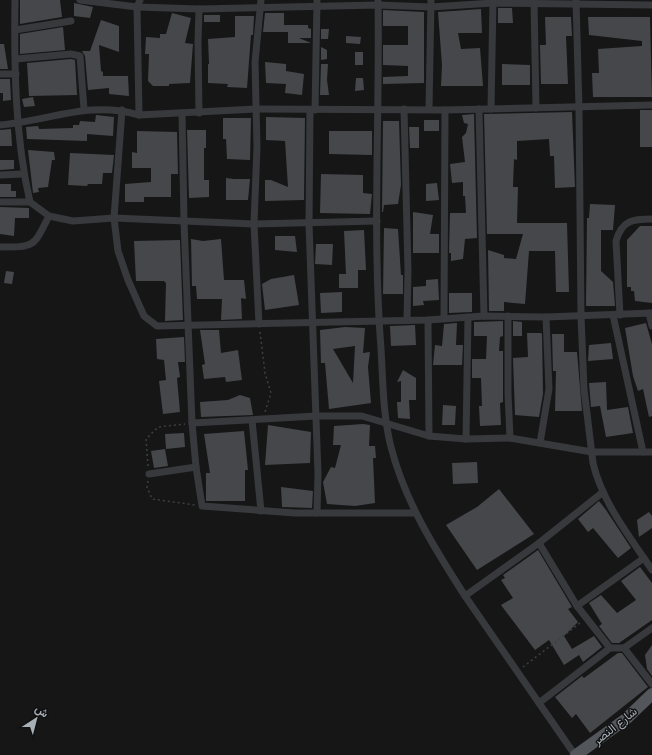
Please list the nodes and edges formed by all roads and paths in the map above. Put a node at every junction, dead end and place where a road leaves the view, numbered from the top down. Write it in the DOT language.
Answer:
graph roads {
  1 [pos="15,0"];
  2 [pos="80,0"];
  3 [pos="493,2"];
  4 [pos="534,2"];
  5 [pos="576,2"];
  6 [pos="317,3"];
  7 [pos="378,3"];
  8 [pos="431,3"];
  9 [pos="138,4"];
  10 [pos="261,4"];
  11 [pos="652,5"];
  12 [pos="199,9"];
  13 [pos="71,21"];
  14 [pos="15,30"];
  15 [pos="16,59"];
  16 [pos="0,74"];
  17 [pos="16,74"];
  18 [pos="652,105"];
  19 [pos="378,108"];
  20 [pos="536,108"];
  21 [pos="579,108"];
  22 [pos="84,109"];
  23 [pos="256,109"];
  24 [pos="404,109"];
  25 [pos="429,109"];
  26 [pos="479,109"];
  27 [pos="491,109"];
  28 [pos="122,110"];
  29 [pos="313,110"];
  30 [pos="445,110"];
  31 [pos="182,113"];
  32 [pos="199,113"];
  33 [pos="139,115"];
  34 [pos="18,124"];
  35 [pos="0,125"];
  36 [pos="23,174"];
  37 [pos="0,175"];
  38 [pos="0,202"];
  39 [pos="30,202"];
  40 [pos="49,216"];
  41 [pos="114,218"];
  42 [pos="652,220"];
  43 [pos="377,221"];
  44 [pos="184,222"];
  45 [pos="254,224"];
  46 [pos="309,224"];
  47 [pos="0,247"];
  48 [pos="650,313"];
  49 [pos="613,315"];
  50 [pos="620,315"];
  51 [pos="484,316"];
  52 [pos="508,316"];
  53 [pos="581,316"];
  54 [pos="468,317"];
  55 [pos="546,317"];
  56 [pos="444,318"];
  57 [pos="378,320"];
  58 [pos="407,320"];
  59 [pos="428,320"];
  60 [pos="312,323"];
  61 [pos="259,324"];
  62 [pos="188,326"];
  63 [pos="652,326"];
  64 [pos="316,416"];
  65 [pos="263,419"];
  66 [pos="252,420"];
  67 [pos="386,422"];
  68 [pos="192,423"];
  69 [pos="430,436"];
  70 [pos="510,438"];
  71 [pos="466,439"];
  72 [pos="540,443"];
  73 [pos="592,452"];
  74 [pos="643,452"];
  75 [pos="652,452"];
  76 [pos="196,467"];
  77 [pos="149,474"];
  78 [pos="603,492"];
  79 [pos="202,506"];
  80 [pos="261,511"];
  81 [pos="317,513"];
  82 [pos="415,513"];
  83 [pos="539,543"];
  84 [pos="644,558"];
  85 [pos="652,570"];
  86 [pos="465,596"];
  87 [pos="577,606"];
  88 [pos="586,618"];
  89 [pos="652,628"];
  90 [pos="610,648"];
  91 [pos="624,648"];
  92 [pos="518,671"];
  93 [pos="652,684"];
  94 [pos="652,694"];
  95 [pos="539,703"];
  96 [pos="575,755"];
  1 -- 14 [label="street"];
  2 -- 9 [label="street"];
  3 -- 4 [label="street"];
  3 -- 8 [label="street"];
  3 -- 27 [label="street"];
  4 -- 5 [label="street"];
  4 -- 20 [label="street"];
  5 -- 11 [label="street"];
  5 -- 21 [label="street"];
  6 -- 7 [label="street"];
  6 -- 10 [label="street"];
  6 -- 29 [label="street"];
  7 -- 8 [label="street"];
  7 -- 19 [label="street"];
  8 -- 25 [label="street"];
  9 -- 12 [label="street"];
  9 -- 33 [label="street"];
  10 -- 12 [label="street"];
  10 -- 23 [label="street"];
  12 -- 32 [label="street"];
  13 -- 14 [label="street"];
  14 -- 15 [label="street"];
  15 -- 17 [label="street"];
  15 -- 22 [label="street"];
  16 -- 17 [label="street"];
  17 -- 34 [label="street"];
  18 -- 21 [label="street"];
  19 -- 24 [label="street"];
  19 -- 29 [label="street"];
  19 -- 43 [label="street"];
  20 -- 21 [label="street"];
  20 -- 27 [label="street"];
  21 -- 53 [label="street"];
  22 -- 28 [label="street"];
  22 -- 34 [label="street"];
  23 -- 29 [label="street"];
  23 -- 32 [label="street"];
  23 -- 45 [label="street"];
  24 -- 25 [label="street"];
  24 -- 58 [label="street"];
  25 -- 30 [label="street"];
  26 -- 27 [label="street"];
  26 -- 30 [label="street"];
  26 -- 51 [label="street"];
  28 -- 33 [label="street"];
  28 -- 41 [label="street"];
  29 -- 46 [label="street"];
  30 -- 56 [label="street"];
  31 -- 32 [label="street"];
  31 -- 33 [label="street"];
  31 -- 44 [label="street"];
  34 -- 35 [label="street"];
  34 -- 36 [label="street"];
  36 -- 37 [label="street"];
  36 -- 39 [label="street"];
  38 -- 39 [label="street"];
  39 -- 40 [label="street"];
  40 -- 41 [label="street"];
  40 -- 47 [label="street"];
  41 -- 44 [label="street"];
  41 -- 62 [label="street"];
  42 -- 50 [label="street"];
  43 -- 46 [label="street"];
  43 -- 57 [label="street"];
  44 -- 45 [label="street"];
  44 -- 62 [label="street"];
  45 -- 46 [label="street"];
  45 -- 61 [label="street"];
  46 -- 60 [label="street"];
  48 -- 50 [label="street"];
  48 -- 63 [label="street"];
  49 -- 50 [label="street"];
  49 -- 53 [label="street"];
  49 -- 74 [label="street"];
  51 -- 52 [label="street"];
  51 -- 54 [label="street"];
  52 -- 55 [label="street"];
  52 -- 70 [label="street"];
  53 -- 55 [label="street"];
  53 -- 73 [label="street"];
  54 -- 56 [label="street"];
  54 -- 71 [label="street"];
  55 -- 72 [label="street"];
  56 -- 59 [label="street"];
  57 -- 58 [label="street"];
  57 -- 60 [label="street"];
  57 -- 67 [label="street"];
  58 -- 59 [label="street"];
  59 -- 69 [label="street"];
  60 -- 61 [label="street"];
  60 -- 64 [label="street"];
  61 -- 62 [label="street"];
  61 -- 65 [label="path"];
  62 -- 68 [label="street"];
  64 -- 65 [label="street"];
  64 -- 67 [label="street"];
  64 -- 81 [label="street"];
  65 -- 66 [label="street"];
  66 -- 68 [label="street"];
  66 -- 80 [label="street"];
  67 -- 69 [label="street"];
  67 -- 82 [label="street"];
  68 -- 76 [label="street"];
  68 -- 77 [label="path"];
  69 -- 71 [label="street"];
  70 -- 71 [label="street"];
  70 -- 72 [label="street"];
  72 -- 73 [label="street"];
  73 -- 74 [label="street"];
  73 -- 78 [label="street"];
  74 -- 75 [label="street"];
  76 -- 77 [label="street"];
  76 -- 79 [label="street"];
  77 -- 79 [label="path"];
  78 -- 83 [label="street"];
  78 -- 84 [label="street"];
  79 -- 80 [label="street"];
  80 -- 81 [label="street"];
  81 -- 82 [label="street"];
  82 -- 86 [label="street"];
  83 -- 86 [label="street"];
  83 -- 87 [label="street"];
  84 -- 85 [label="street"];
  84 -- 87 [label="street"];
  86 -- 92 [label="street"];
  87 -- 88 [label="street"];
  88 -- 90 [label="street"];
  88 -- 92 [label="path"];
  89 -- 91 [label="street"];
  90 -- 91 [label="street"];
  90 -- 95 [label="street"];
  91 -- 93 [label="street"];
  92 -- 95 [label="street"];
  94 -- 96 [label="main road, شارع النصر"];
  95 -- 96 [label="street"];
}
